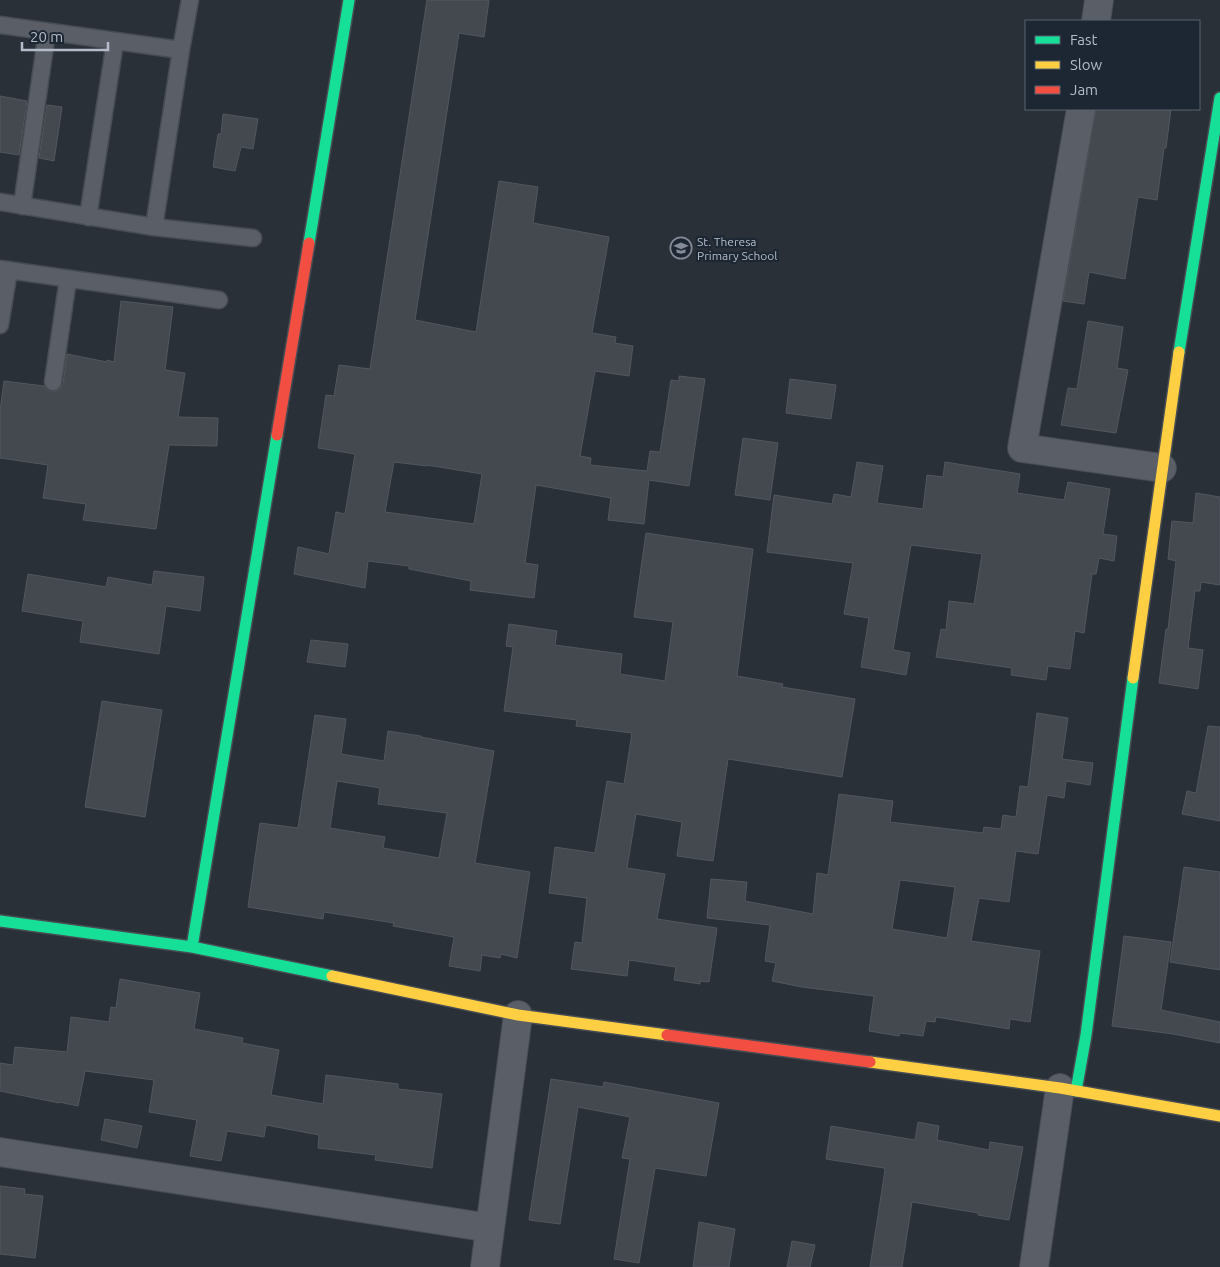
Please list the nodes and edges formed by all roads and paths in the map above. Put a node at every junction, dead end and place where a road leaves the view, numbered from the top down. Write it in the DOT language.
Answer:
graph roads {
  1 [pos="190,0"];
  2 [pos="349,0"];
  3 [pos="1099,0"];
  4 [pos="1096,20"];
  5 [pos="0,25"];
  6 [pos="47,32"];
  7 [pos="115,42"];
  8 [pos="181,50"];
  9 [pos="1220,98"];
  10 [pos="1081,110"];
  11 [pos="1213,182"];
  12 [pos="0,202"];
  13 [pos="22,206"];
  14 [pos="88,216"];
  15 [pos="154,228"];
  16 [pos="253,238"];
  17 [pos="4,270"];
  18 [pos="68,279"];
  19 [pos="218,300"];
  20 [pos="0,326"];
  21 [pos="52,382"];
  22 [pos="1162,468"];
  23 [pos="0,921"];
  24 [pos="192,947"];
  25 [pos="518,1015"];
  26 [pos="1068,1090"];
  27 [pos="1220,1116"];
  28 [pos="0,1152"];
  29 [pos="490,1228"];
  30 [pos="484,1267"];
  31 [pos="1034,1267"];
  1 -- 8 [label="lane"];
  2 -- 24 [label="street"];
  3 -- 4 [label="street"];
  5 -- 6 [label="lane"];
  6 -- 7 [label="lane"];
  6 -- 13 [label="lane"];
  7 -- 8 [label="lane"];
  7 -- 14 [label="lane"];
  8 -- 15 [label="lane"];
  9 -- 11 [label="street"];
  10 -- 22 [label="street"];
  11 -- 22 [label="street"];
  12 -- 13 [label="lane"];
  13 -- 14 [label="lane"];
  14 -- 15 [label="lane"];
  15 -- 16 [label="lane"];
  17 -- 18 [label="lane"];
  17 -- 20 [label="lane"];
  18 -- 19 [label="lane"];
  18 -- 21 [label="lane"];
  22 -- 26 [label="street"];
  23 -- 24 [label="street"];
  24 -- 25 [label="street"];
  25 -- 26 [label="street"];
  25 -- 29 [label="street"];
  26 -- 27 [label="street"];
  26 -- 31 [label="street"];
  28 -- 29 [label="street"];
  29 -- 30 [label="street"];
}
